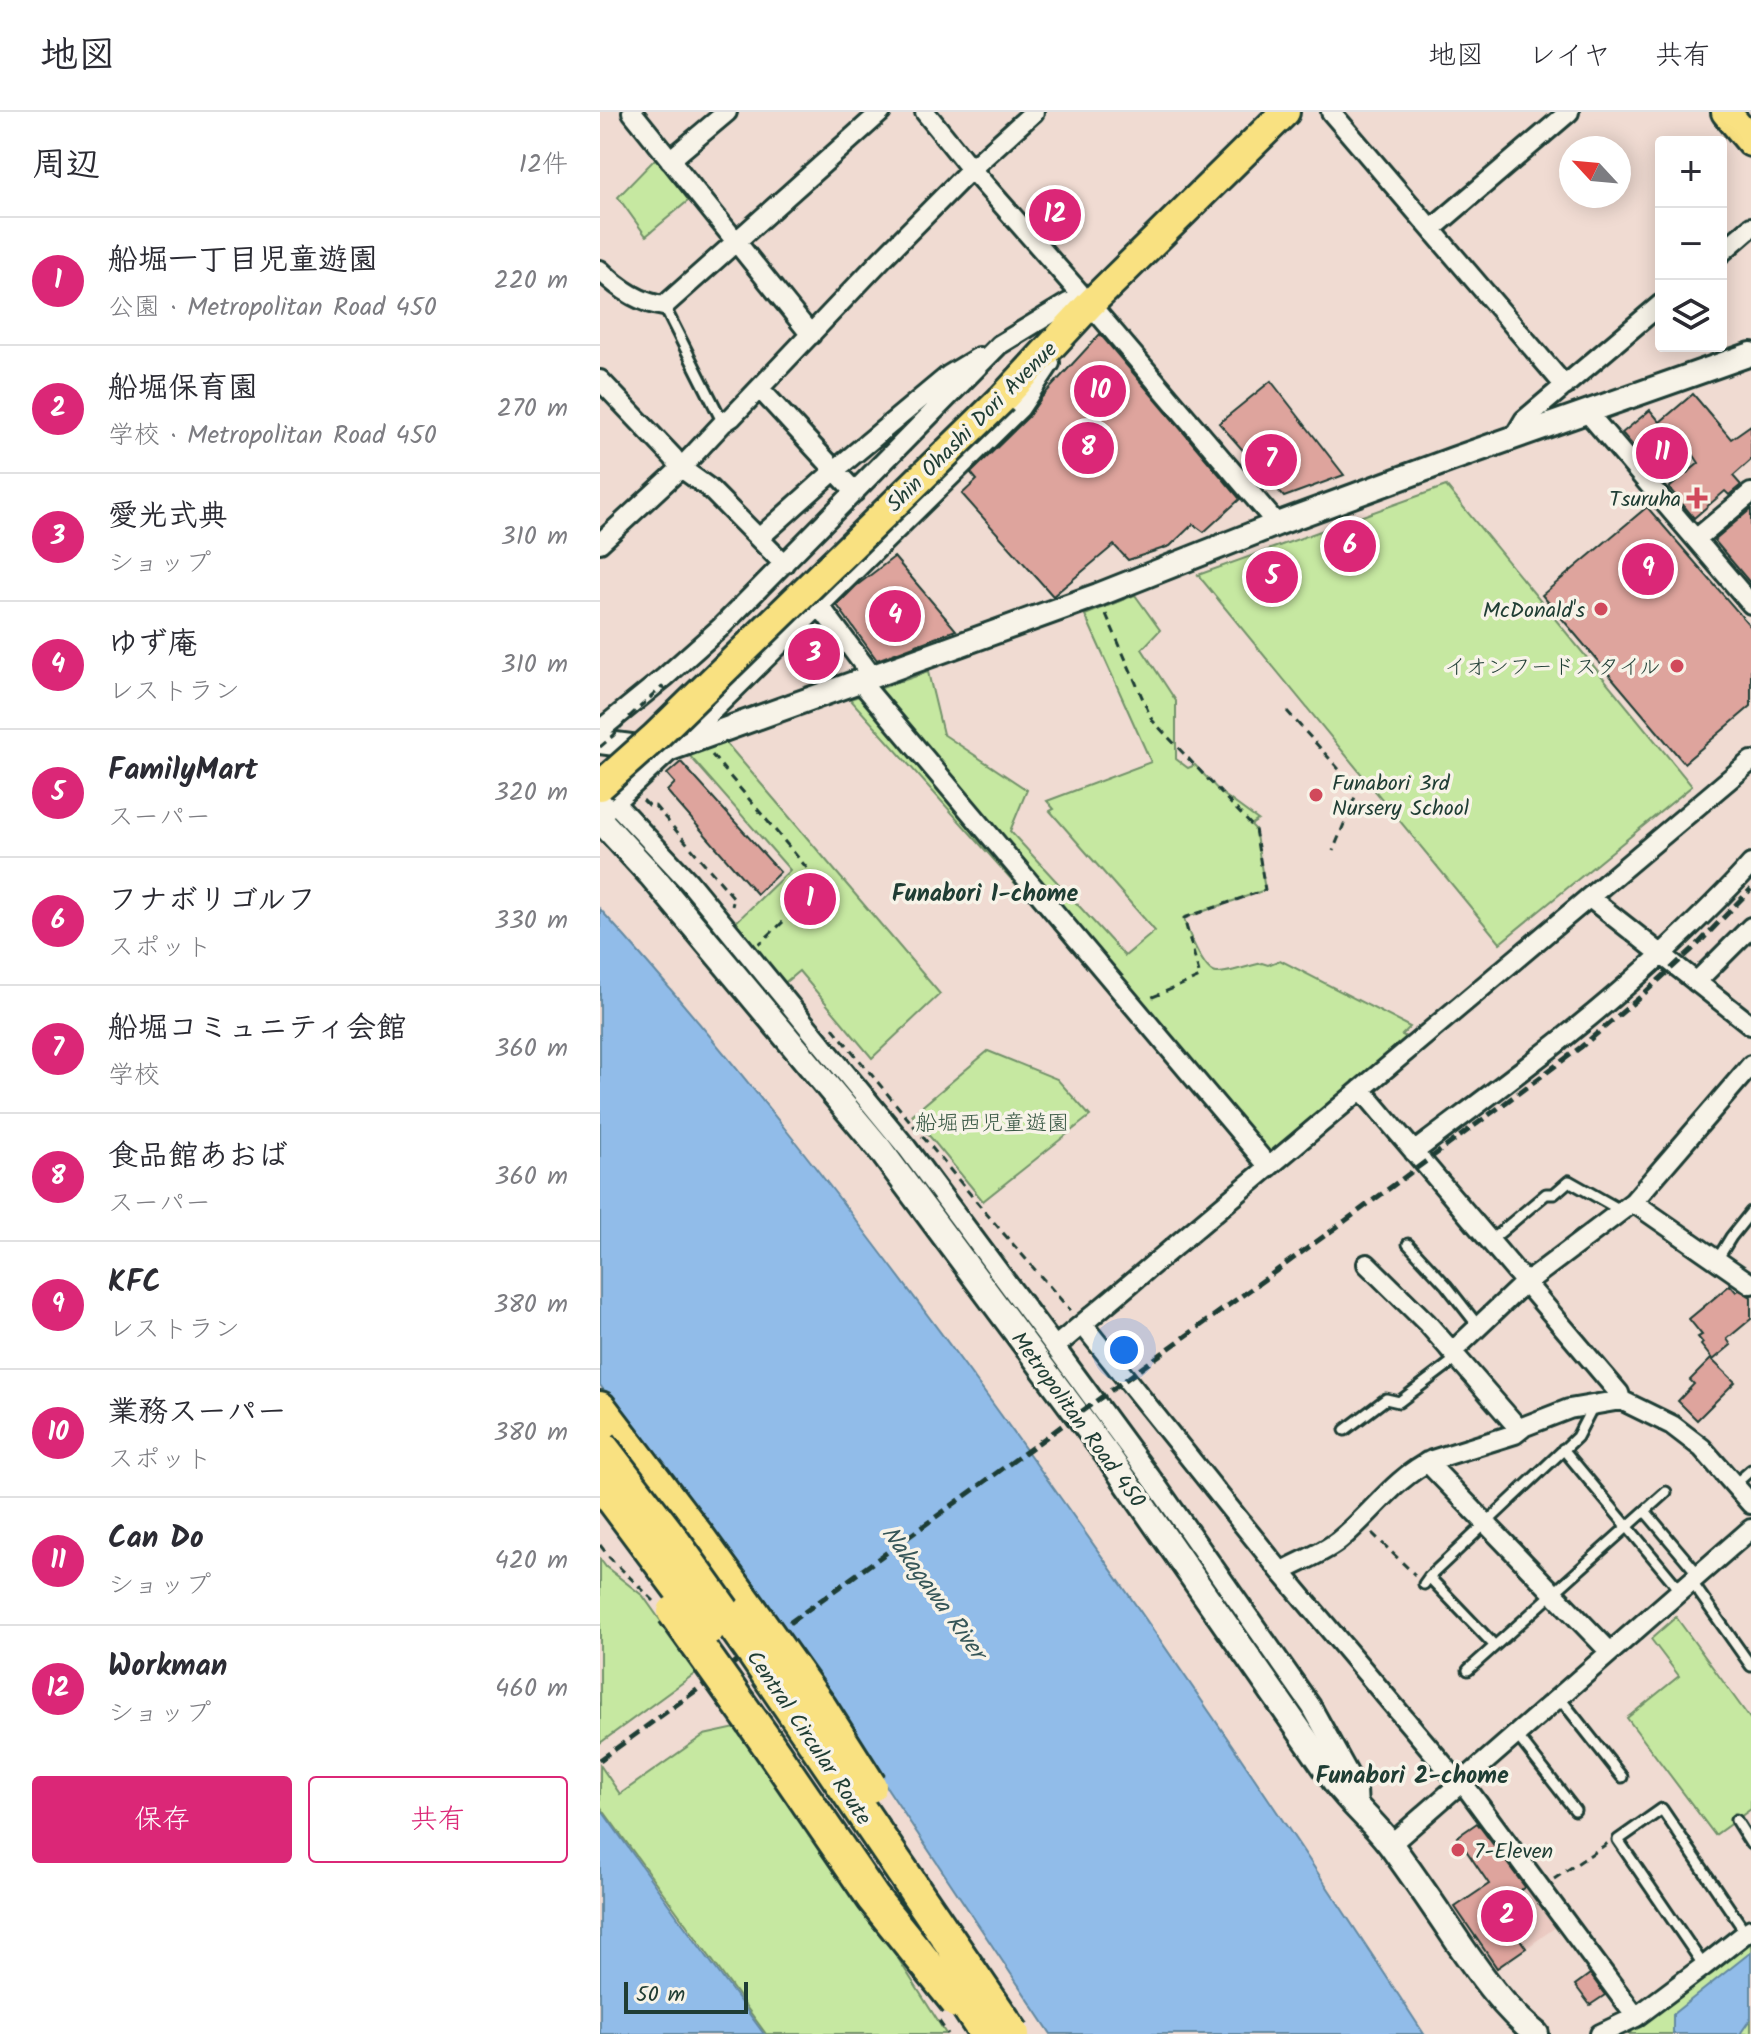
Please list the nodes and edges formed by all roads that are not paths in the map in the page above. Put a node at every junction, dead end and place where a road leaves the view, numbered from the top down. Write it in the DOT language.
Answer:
graph roads {
  1 [pos="632,112"];
  2 [pos="727,112"];
  3 [pos="881,112"];
  4 [pos="925,112"];
  5 [pos="1034,112"];
  6 [pos="1261,112"];
  7 [pos="1285,112"];
  8 [pos="1331,112"];
  9 [pos="1569,112"];
  10 [pos="1726,112"];
  11 [pos="1751,142"];
  12 [pos="670,160"];
  13 [pos="971,169"];
  14 [pos="1751,227"];
  15 [pos="1432,229"];
  16 [pos="736,242"];
  17 [pos="1727,248"];
  18 [pos="600,270"];
  19 [pos="1080,303"];
  20 [pos="664,306"];
  21 [pos="1655,309"];
  22 [pos="811,335"];
  23 [pos="999,345"];
  24 [pos="1751,354"];
  25 [pos="600,380"];
  26 [pos="1565,386"];
  27 [pos="760,389"];
  28 [pos="1587,412"];
  29 [pos="723,423"];
  30 [pos="1514,437"];
  31 [pos="681,468"];
  32 [pos="835,470"];
  33 [pos="855,492"];
  34 [pos="1751,493"];
  35 [pos="1277,524"];
  36 [pos="759,538"];
  37 [pos="1696,539"];
  38 [pos="600,543"];
  39 [pos="784,564"];
  40 [pos="1751,604"];
  41 [pos="819,605"];
  42 [pos="865,678"];
  43 [pos="600,730"];
  44 [pos="655,737"];
  45 [pos="695,740"];
  46 [pos="600,744"];
  47 [pos="600,760"];
  48 [pos="1751,761"];
  49 [pos="603,805"];
  50 [pos="1751,864"];
  51 [pos="1590,898"];
  52 [pos="1751,927"];
  53 [pos="1661,955"];
  54 [pos="1696,982"];
  55 [pos="1751,1025"];
  56 [pos="1751,1065"];
  57 [pos="1361,1089"];
  58 [pos="1414,1152"];
  59 [pos="1269,1167"];
  60 [pos="1628,1206"];
  61 [pos="1751,1212"];
  62 [pos="1490,1241"];
  63 [pos="1408,1244"];
  64 [pos="1717,1260"];
  65 [pos="1367,1264"];
  66 [pos="1526,1283"];
  67 [pos="1751,1284"];
  68 [pos="1083,1325"];
  69 [pos="1479,1327"];
  70 [pos="1055,1347"];
  71 [pos="1455,1355"];
  72 [pos="1621,1400"];
  73 [pos="1593,1406"];
  74 [pos="600,1408"];
  75 [pos="1345,1430"];
  76 [pos="1520,1430"];
  77 [pos="600,1445"];
  78 [pos="1563,1449"];
  79 [pos="1427,1462"];
  80 [pos="1751,1470"];
  81 [pos="600,1482"];
  82 [pos="1734,1485"];
  83 [pos="1666,1492"];
  84 [pos="1751,1504"];
  85 [pos="600,1509"];
  86 [pos="1645,1511"];
  87 [pos="1486,1523"];
  88 [pos="1627,1526"];
  89 [pos="1751,1529"];
  90 [pos="1281,1572"];
  91 [pos="1690,1582"];
  92 [pos="1553,1593"];
  93 [pos="1494,1645"];
  94 [pos="1610,1652"];
  95 [pos="1751,1666"];
  96 [pos="1468,1670"];
  97 [pos="1559,1697"];
  98 [pos="1516,1734"];
  99 [pos="1622,1777"];
  100 [pos="1460,1783"];
  101 [pos="1358,1809"];
  102 [pos="1575,1810"];
  103 [pos="1736,1820"];
  104 [pos="1391,1844"];
  105 [pos="1751,1844"];
  106 [pos="1749,1931"];
  107 [pos="1704,1966"];
  108 [pos="1636,2017"];
  109 [pos="995,2028"];
  110 [pos="1536,2034"];
  111 [pos="1600,2034"];
  1 -- 12 [label="street"];
  2 -- 12 [label="street"];
  3 -- 16 [label="street"];
  4 -- 13 [label="street"];
  5 -- 13 [label="street"];
  6 -- 19 [label="main road, Shin Ohashi Dori Avenue"];
  7 -- 19 [label="main road, Shin Ohashi Dori Avenue"];
  8 -- 15 [label="street"];
  9 -- 15 [label="street"];
  10 -- 11 [label="main road"];
  12 -- 16 [label="street"];
  13 -- 19 [label="street"];
  13 -- 22 [label="street"];
  14 -- 17 [label="street"];
  15 -- 26 [label="street"];
  16 -- 20 [label="street"];
  16 -- 22 [label="street"];
  18 -- 20 [label="street"];
  19 -- 23 [label="street"];
  19 -- 35 [label="street"];
  19 -- 41 [label="street"];
  19 -- 44 [label="main road, Shin Ohashi Dori Avenue, bridge"];
  20 -- 29 [label="lane"];
  21 -- 26 [label="street"];
  22 -- 27 [label="street"];
  23 -- 32 [label="street"];
  23 -- 33 [label="street"];
  24 -- 28 [label="street"];
  25 -- 31 [label="street"];
  26 -- 30 [label="street"];
  27 -- 29 [label="street"];
  27 -- 32 [label="street"];
  28 -- 30 [label="street"];
  28 -- 37 [label="street"];
  29 -- 31 [label="street"];
  30 -- 35 [label="street"];
  31 -- 36 [label="street"];
  31 -- 38 [label="street"];
  32 -- 33 [label="street"];
  32 -- 36 [label="street"];
  33 -- 39 [label="street"];
  34 -- 37 [label="street"];
  35 -- 42 [label="street"];
  36 -- 39 [label="street"];
  37 -- 40 [label="street"];
  39 -- 43 [label="street"];
  41 -- 42 [label="street"];
  41 -- 45 [label="street"];
  42 -- 45 [label="street"];
  42 -- 59 [label="street"];
  44 -- 45 [label="street"];
  44 -- 46 [label="street"];
  44 -- 47 [label="main road"];
  44 -- 49 [label="main road, bridge"];
  44 -- 49 [label="street"];
  48 -- 51 [label="street"];
  49 -- 70 [label="street"];
  49 -- 101 [label="main road, Metropolitan Road 450"];
  50 -- 53 [label="street"];
  51 -- 53 [label="street"];
  51 -- 57 [label="street"];
  52 -- 54 [label="street"];
  53 -- 54 [label="street"];
  53 -- 58 [label="street"];
  54 -- 55 [label="street"];
  56 -- 60 [label="street"];
  57 -- 58 [label="street"];
  57 -- 59 [label="street"];
  58 -- 62 [label="street"];
  59 -- 68 [label="street"];
  60 -- 62 [label="lane"];
  60 -- 64 [label="street"];
  60 -- 66 [label="street"];
  61 -- 64 [label="lane"];
  62 -- 66 [label="street"];
  63 -- 69 [label="lane"];
  64 -- 67 [label="street"];
  65 -- 71 [label="street"];
  66 -- 69 [label="street"];
  66 -- 72 [label="street"];
  68 -- 70 [label="street"];
  68 -- 90 [label="street"];
  69 -- 71 [label="street"];
  70 -- 101 [label="street"];
  71 -- 75 [label="lane"];
  71 -- 76 [label="street"];
  72 -- 73 [label="street"];
  72 -- 82 [label="street"];
  73 -- 76 [label="street"];
  73 -- 78 [label="lane"];
  74 -- 109 [label="highway, bridge"];
  76 -- 79 [label="street"];
  77 -- 109 [label="highway, Central Circular Route, bridge"];
  78 -- 87 [label="lane"];
  78 -- 88 [label="lane"];
  79 -- 87 [label="street"];
  79 -- 90 [label="street"];
  80 -- 82 [label="lane"];
  81 -- 109 [label="highway, Central Circular Route, bridge"];
  82 -- 84 [label="street"];
  83 -- 86 [label="lane"];
  85 -- 109 [label="highway, bridge"];
  86 -- 88 [label="lane"];
  86 -- 91 [label="lane"];
  87 -- 92 [label="street"];
  87 -- 93 [label="lane"];
  88 -- 91 [label="lane"];
  88 -- 92 [label="lane"];
  89 -- 91 [label="street"];
  90 -- 100 [label="street"];
  91 -- 94 [label="street"];
  91 -- 95 [label="lane"];
  92 -- 93 [label="lane"];
  92 -- 94 [label="street"];
  93 -- 96 [label="lane"];
  94 -- 97 [label="street"];
  97 -- 98 [label="street"];
  97 -- 99 [label="lane"];
  98 -- 100 [label="street"];
  98 -- 102 [label="lane"];
  100 -- 104 [label="street"];
  100 -- 108 [label="street"];
  101 -- 104 [label="main road, Metropolitan Road 450"];
  103 -- 105 [label="lane"];
  104 -- 110 [label="main road, Metropolitan Road 450"];
  106 -- 107 [label="street"];
  106 -- 107 [label="lane"];
  107 -- 108 [label="street"];
  108 -- 111 [label="street"];
}
